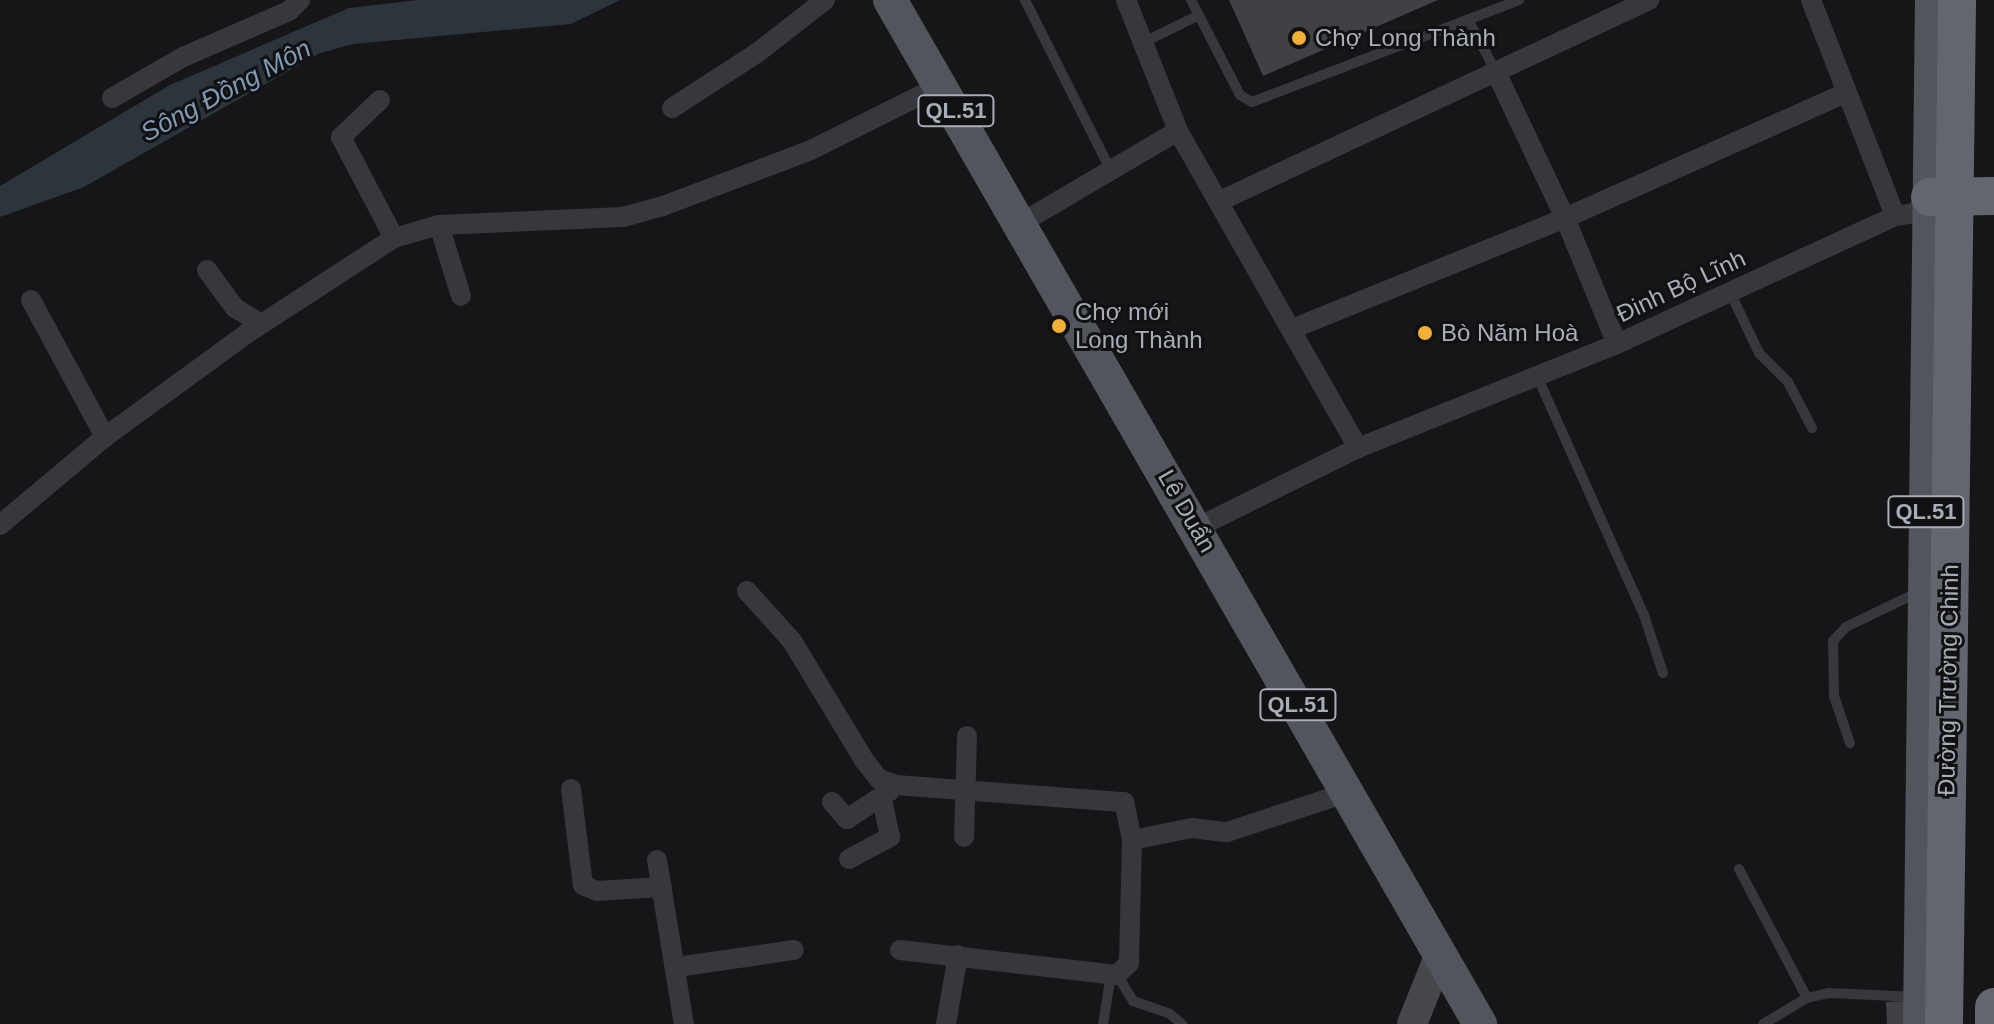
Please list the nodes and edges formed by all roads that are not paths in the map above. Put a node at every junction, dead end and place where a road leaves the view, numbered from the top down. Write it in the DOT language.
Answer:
graph roads {
  1 [pos="300,0"];
  2 [pos="825,0"];
  3 [pos="1025,0"];
  4 [pos="1126,0"];
  5 [pos="1191,0"];
  6 [pos="1519,0"];
  7 [pos="1649,0"];
  8 [pos="1811,0"];
  9 [pos="1932,0"];
  10 [pos="1957,0"];
  11 [pos="900,4"];
  12 [pos="1197,16"];
  13 [pos="1470,23"];
  14 [pos="1142,43"];
  15 [pos="1496,72"];
  16 [pos="941,85"];
  17 [pos="1846,93"];
  18 [pos="112,98"];
  19 [pos="380,100"];
  20 [pos="672,108"];
  21 [pos="1178,131"];
  22 [pos="1110,169"];
  23 [pos="1942,196"];
  24 [pos="1994,196"];
  25 [pos="1220,201"];
  26 [pos="1895,216"];
  27 [pos="1565,218"];
  28 [pos="1021,223"];
  29 [pos="439,225"];
  30 [pos="394,238"];
  31 [pos="207,270"];
  32 [pos="1730,292"];
  33 [pos="461,296"];
  34 [pos="31,300"];
  35 [pos="262,324"];
  36 [pos="1292,329"];
  37 [pos="1617,344"];
  38 [pos="1537,376"];
  39 [pos="1812,428"];
  40 [pos="105,437"];
  41 [pos="1358,448"];
  42 [pos="0,525"];
  43 [pos="1196,528"];
  44 [pos="1925,589"];
  45 [pos="747,591"];
  46 [pos="1663,673"];
  47 [pos="967,736"];
  48 [pos="1850,743"];
  49 [pos="966,787"];
  50 [pos="571,789"];
  51 [pos="889,792"];
  52 [pos="1349,792"];
  53 [pos="832,802"];
  54 [pos="964,837"];
  55 [pos="1132,840"];
  56 [pos="849,859"];
  57 [pos="657,860"];
  58 [pos="1739,869"];
  59 [pos="662,887"];
  60 [pos="1933,933"];
  61 [pos="794,950"];
  62 [pos="900,950"];
  63 [pos="958,955"];
  64 [pos="1439,957"];
  65 [pos="677,967"];
  66 [pos="1114,975"];
  67 [pos="1807,998"];
  68 [pos="1994,1007"];
  69 [pos="1928,1015"];
  70 [pos="684,1024"];
  71 [pos="946,1024"];
  72 [pos="1103,1024"];
  73 [pos="1182,1024"];
  74 [pos="1412,1024"];
  75 [pos="1480,1024"];
  76 [pos="1763,1024"];
  77 [pos="1994,1024"];
  1 -- 18 [label="street"];
  2 -- 20 [label="street"];
  3 -- 22 [label="lane"];
  4 -- 14 [label="street"];
  5 -- 12 [label="lane"];
  6 -- 13 [label="lane"];
  7 -- 15 [label="street"];
  8 -- 17 [label="street"];
  9 -- 23 [label="main road, Đường Trường Chinh / QL.51"];
  10 -- 23 [label="highway, Đường Trường Chinh / QL.51"];
  11 -- 16 [label="main road, Lê Duẩn / QL.51"];
  12 -- 13 [label="lane"];
  12 -- 14 [label="lane"];
  13 -- 15 [label="lane"];
  14 -- 21 [label="street"];
  15 -- 25 [label="street"];
  15 -- 27 [label="street"];
  16 -- 28 [label="main road, Lê Duẩn / QL.51"];
  16 -- 29 [label="street"];
  17 -- 26 [label="street"];
  17 -- 27 [label="street"];
  19 -- 30 [label="street"];
  21 -- 22 [label="street"];
  21 -- 25 [label="street"];
  22 -- 28 [label="street"];
  23 -- 24 [label="highway"];
  23 -- 26 [label="street, Đinh Bộ Lĩnh"];
  23 -- 44 [label="main road, Đường Trường Chinh / QL.51"];
  23 -- 60 [label="highway, Đường Trường Chinh / QL.51"];
  25 -- 36 [label="street"];
  26 -- 32 [label="street, Đinh Bộ Lĩnh"];
  27 -- 36 [label="street"];
  27 -- 37 [label="street"];
  28 -- 43 [label="main road, Lê Duẩn / QL.51"];
  29 -- 30 [label="street"];
  29 -- 33 [label="street"];
  30 -- 35 [label="street"];
  31 -- 35 [label="street"];
  32 -- 37 [label="street, Đinh Bộ Lĩnh"];
  32 -- 39 [label="lane"];
  34 -- 40 [label="street"];
  35 -- 40 [label="street"];
  36 -- 41 [label="street"];
  37 -- 38 [label="street, Đinh Bộ Lĩnh"];
  38 -- 41 [label="street, Đinh Bộ Lĩnh"];
  38 -- 46 [label="lane"];
  40 -- 42 [label="street"];
  41 -- 43 [label="street, Đinh Bộ Lĩnh"];
  43 -- 52 [label="main road, Lê Duẩn / QL.51"];
  44 -- 48 [label="lane"];
  44 -- 60 [label="main road, Đường Trường Chinh / QL.51"];
  45 -- 51 [label="street"];
  47 -- 49 [label="street"];
  49 -- 51 [label="street"];
  49 -- 54 [label="street"];
  49 -- 55 [label="street"];
  50 -- 59 [label="street"];
  51 -- 53 [label="street"];
  51 -- 56 [label="street"];
  52 -- 55 [label="street"];
  52 -- 64 [label="main road, Lê Duẩn / QL.51"];
  55 -- 66 [label="street"];
  57 -- 59 [label="street"];
  58 -- 67 [label="lane"];
  59 -- 65 [label="street"];
  60 -- 69 [label="highway, Đường Trường Chinh / QL.51"];
  61 -- 65 [label="street"];
  62 -- 63 [label="street"];
  63 -- 66 [label="street"];
  63 -- 71 [label="street"];
  64 -- 74 [label="main road"];
  64 -- 75 [label="main road, Lê Duẩn / QL.51"];
  65 -- 70 [label="street"];
  66 -- 72 [label="lane"];
  66 -- 73 [label="lane"];
  67 -- 69 [label="lane"];
  67 -- 76 [label="lane"];
  68 -- 77 [label="highway"];
}
